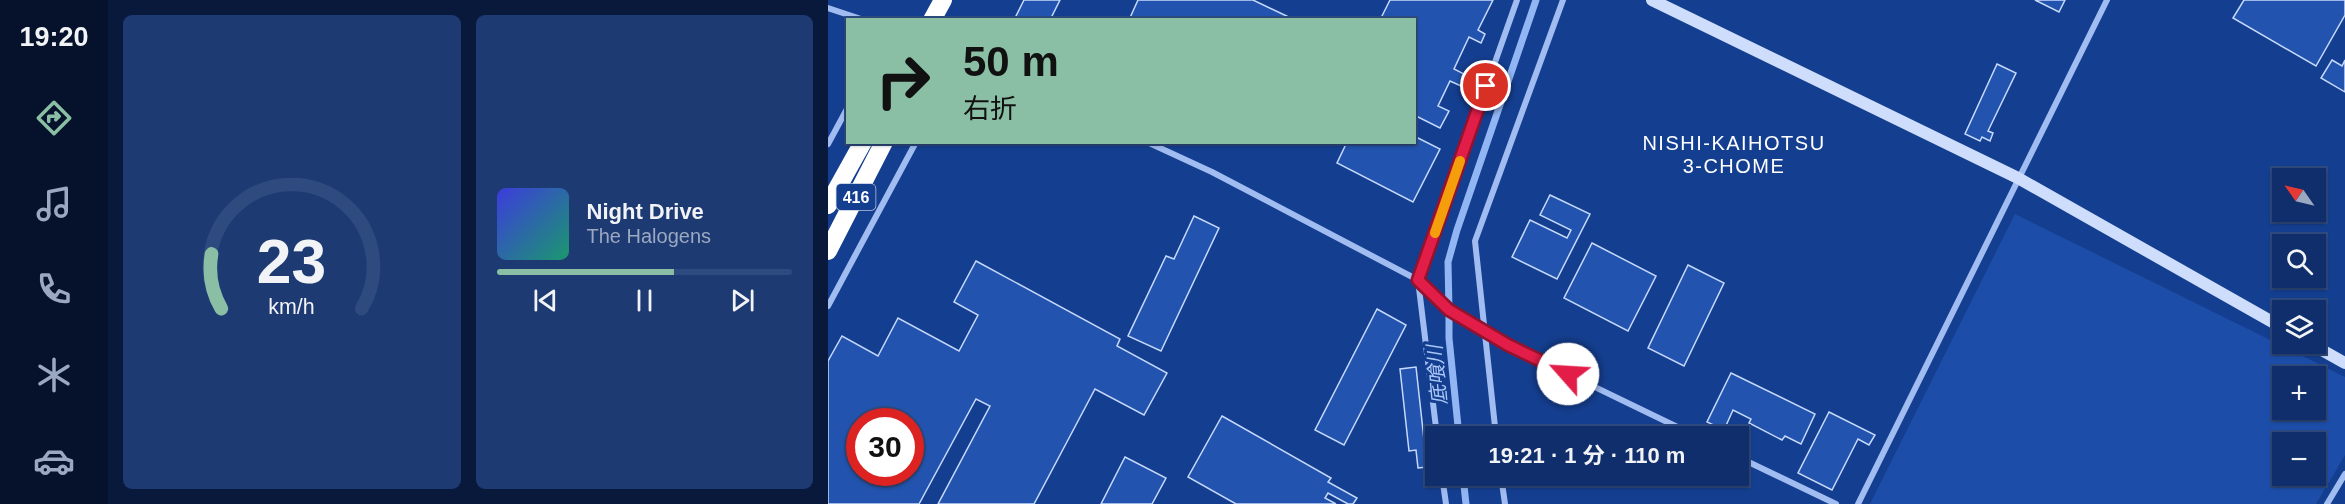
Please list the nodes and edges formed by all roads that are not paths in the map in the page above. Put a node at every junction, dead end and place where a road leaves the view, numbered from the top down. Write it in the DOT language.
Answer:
graph roads {
  1 [pos="943,0"];
  2 [pos="953,0"];
  3 [pos="1517,0"];
  4 [pos="1563,0"];
  5 [pos="1652,0"];
  6 [pos="2107,0"];
  7 [pos="828,8"];
  8 [pos="858,18"];
  9 [pos="933,18"];
  10 [pos="946,18"];
  11 [pos="846,111"];
  12 [pos="828,144"];
  13 [pos="862,144"];
  14 [pos="883,144"];
  15 [pos="915,144"];
  16 [pos="1151,144"];
  17 [pos="2018,178"];
  18 [pos="828,205"];
  19 [pos="828,251"];
  20 [pos="1418,280"];
  21 [pos="828,306"];
  22 [pos="2272,322"];
  23 [pos="1483,329"];
  24 [pos="2326,352"];
  25 [pos="2345,363"];
  26 [pos="1436,426"];
  27 [pos="1495,426"];
  28 [pos="1675,426"];
  29 [pos="1749,462"];
  30 [pos="2345,474"];
  31 [pos="1443,486"];
  32 [pos="1502,486"];
  33 [pos="1446,504"];
  34 [pos="1505,504"];
  35 [pos="1836,504"];
  36 [pos="1858,504"];
  37 [pos="2327,504"];
  1 -- 9 [label="highway"];
  2 -- 10 [label="highway"];
  3 -- 20 [label="street"];
  4 -- 23 [label="street"];
  5 -- 17 [label="street"];
  6 -- 17 [label="street"];
  7 -- 8 [label="street"];
  11 -- 12 [label="street"];
  13 -- 18 [label="highway, 416"];
  14 -- 19 [label="highway, 416"];
  15 -- 21 [label="street"];
  16 -- 20 [label="street"];
  17 -- 22 [label="street"];
  17 -- 36 [label="street"];
  20 -- 23 [label="street"];
  20 -- 26 [label="street"];
  23 -- 27 [label="street"];
  23 -- 28 [label="street"];
  24 -- 25 [label="street"];
  29 -- 35 [label="street"];
  30 -- 37 [label="street"];
  31 -- 33 [label="street"];
  32 -- 34 [label="street"];
}
